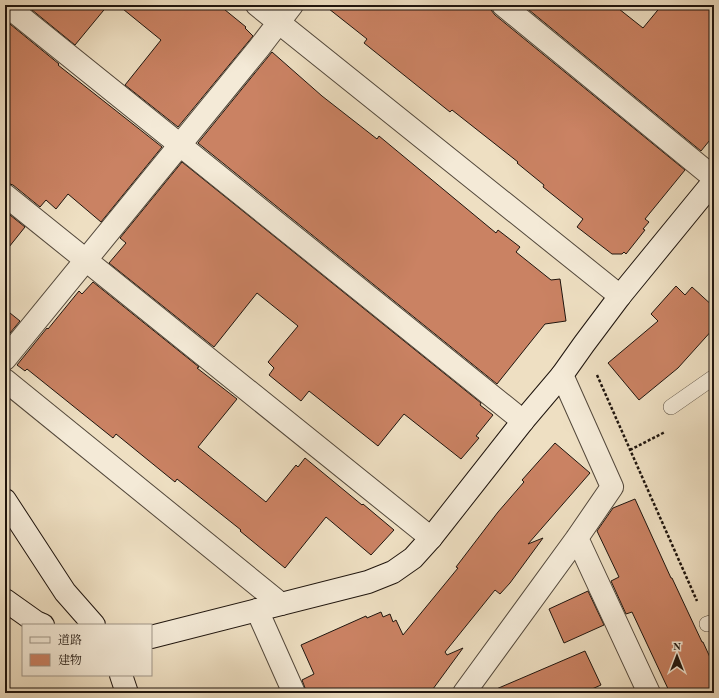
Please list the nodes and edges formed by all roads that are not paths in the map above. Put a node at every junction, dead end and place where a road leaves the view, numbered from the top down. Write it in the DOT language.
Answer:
graph roads {
  1 [pos="6,5"];
  2 [pos="257,5"];
  3 [pos="292,5"];
  4 [pos="503,5"];
  5 [pos="278,22"];
  6 [pos="180,145"];
  7 [pos="714,178"];
  8 [pos="714,181"];
  9 [pos="5,195"];
  10 [pos="86,260"];
  11 [pos="620,296"];
  12 [pos="5,359"];
  13 [pos="562,375"];
  14 [pos="714,377"];
  15 [pos="5,380"];
  16 [pos="672,407"];
  17 [pos="523,421"];
  18 [pos="5,500"];
  19 [pos="431,538"];
  20 [pos="577,538"];
  21 [pos="5,600"];
  22 [pos="281,604"];
  23 [pos="257,610"];
  24 [pos="41,624"];
  25 [pos="93,624"];
  26 [pos="152,637"];
  27 [pos="121,676"];
  28 [pos="127,693"];
  29 [pos="294,693"];
  30 [pos="464,693"];
  31 [pos="649,693"];
  1 -- 6 [label="street"];
  2 -- 5 [label="street"];
  3 -- 5 [label="street"];
  4 -- 7 [label="street"];
  5 -- 6 [label="street"];
  5 -- 11 [label="street"];
  6 -- 10 [label="street"];
  6 -- 17 [label="street"];
  8 -- 11 [label="street"];
  9 -- 10 [label="street"];
  10 -- 12 [label="street"];
  10 -- 19 [label="street"];
  11 -- 13 [label="street"];
  13 -- 17 [label="street"];
  13 -- 20 [label="street"];
  14 -- 16 [label="lane"];
  15 -- 22 [label="street"];
  17 -- 19 [label="street"];
  18 -- 25 [label="street"];
  19 -- 22 [label="street"];
  20 -- 30 [label="street"];
  20 -- 31 [label="street"];
  21 -- 24 [label="street"];
  22 -- 23 [label="street"];
  23 -- 26 [label="street"];
  23 -- 29 [label="street"];
  27 -- 28 [label="street"];
}
